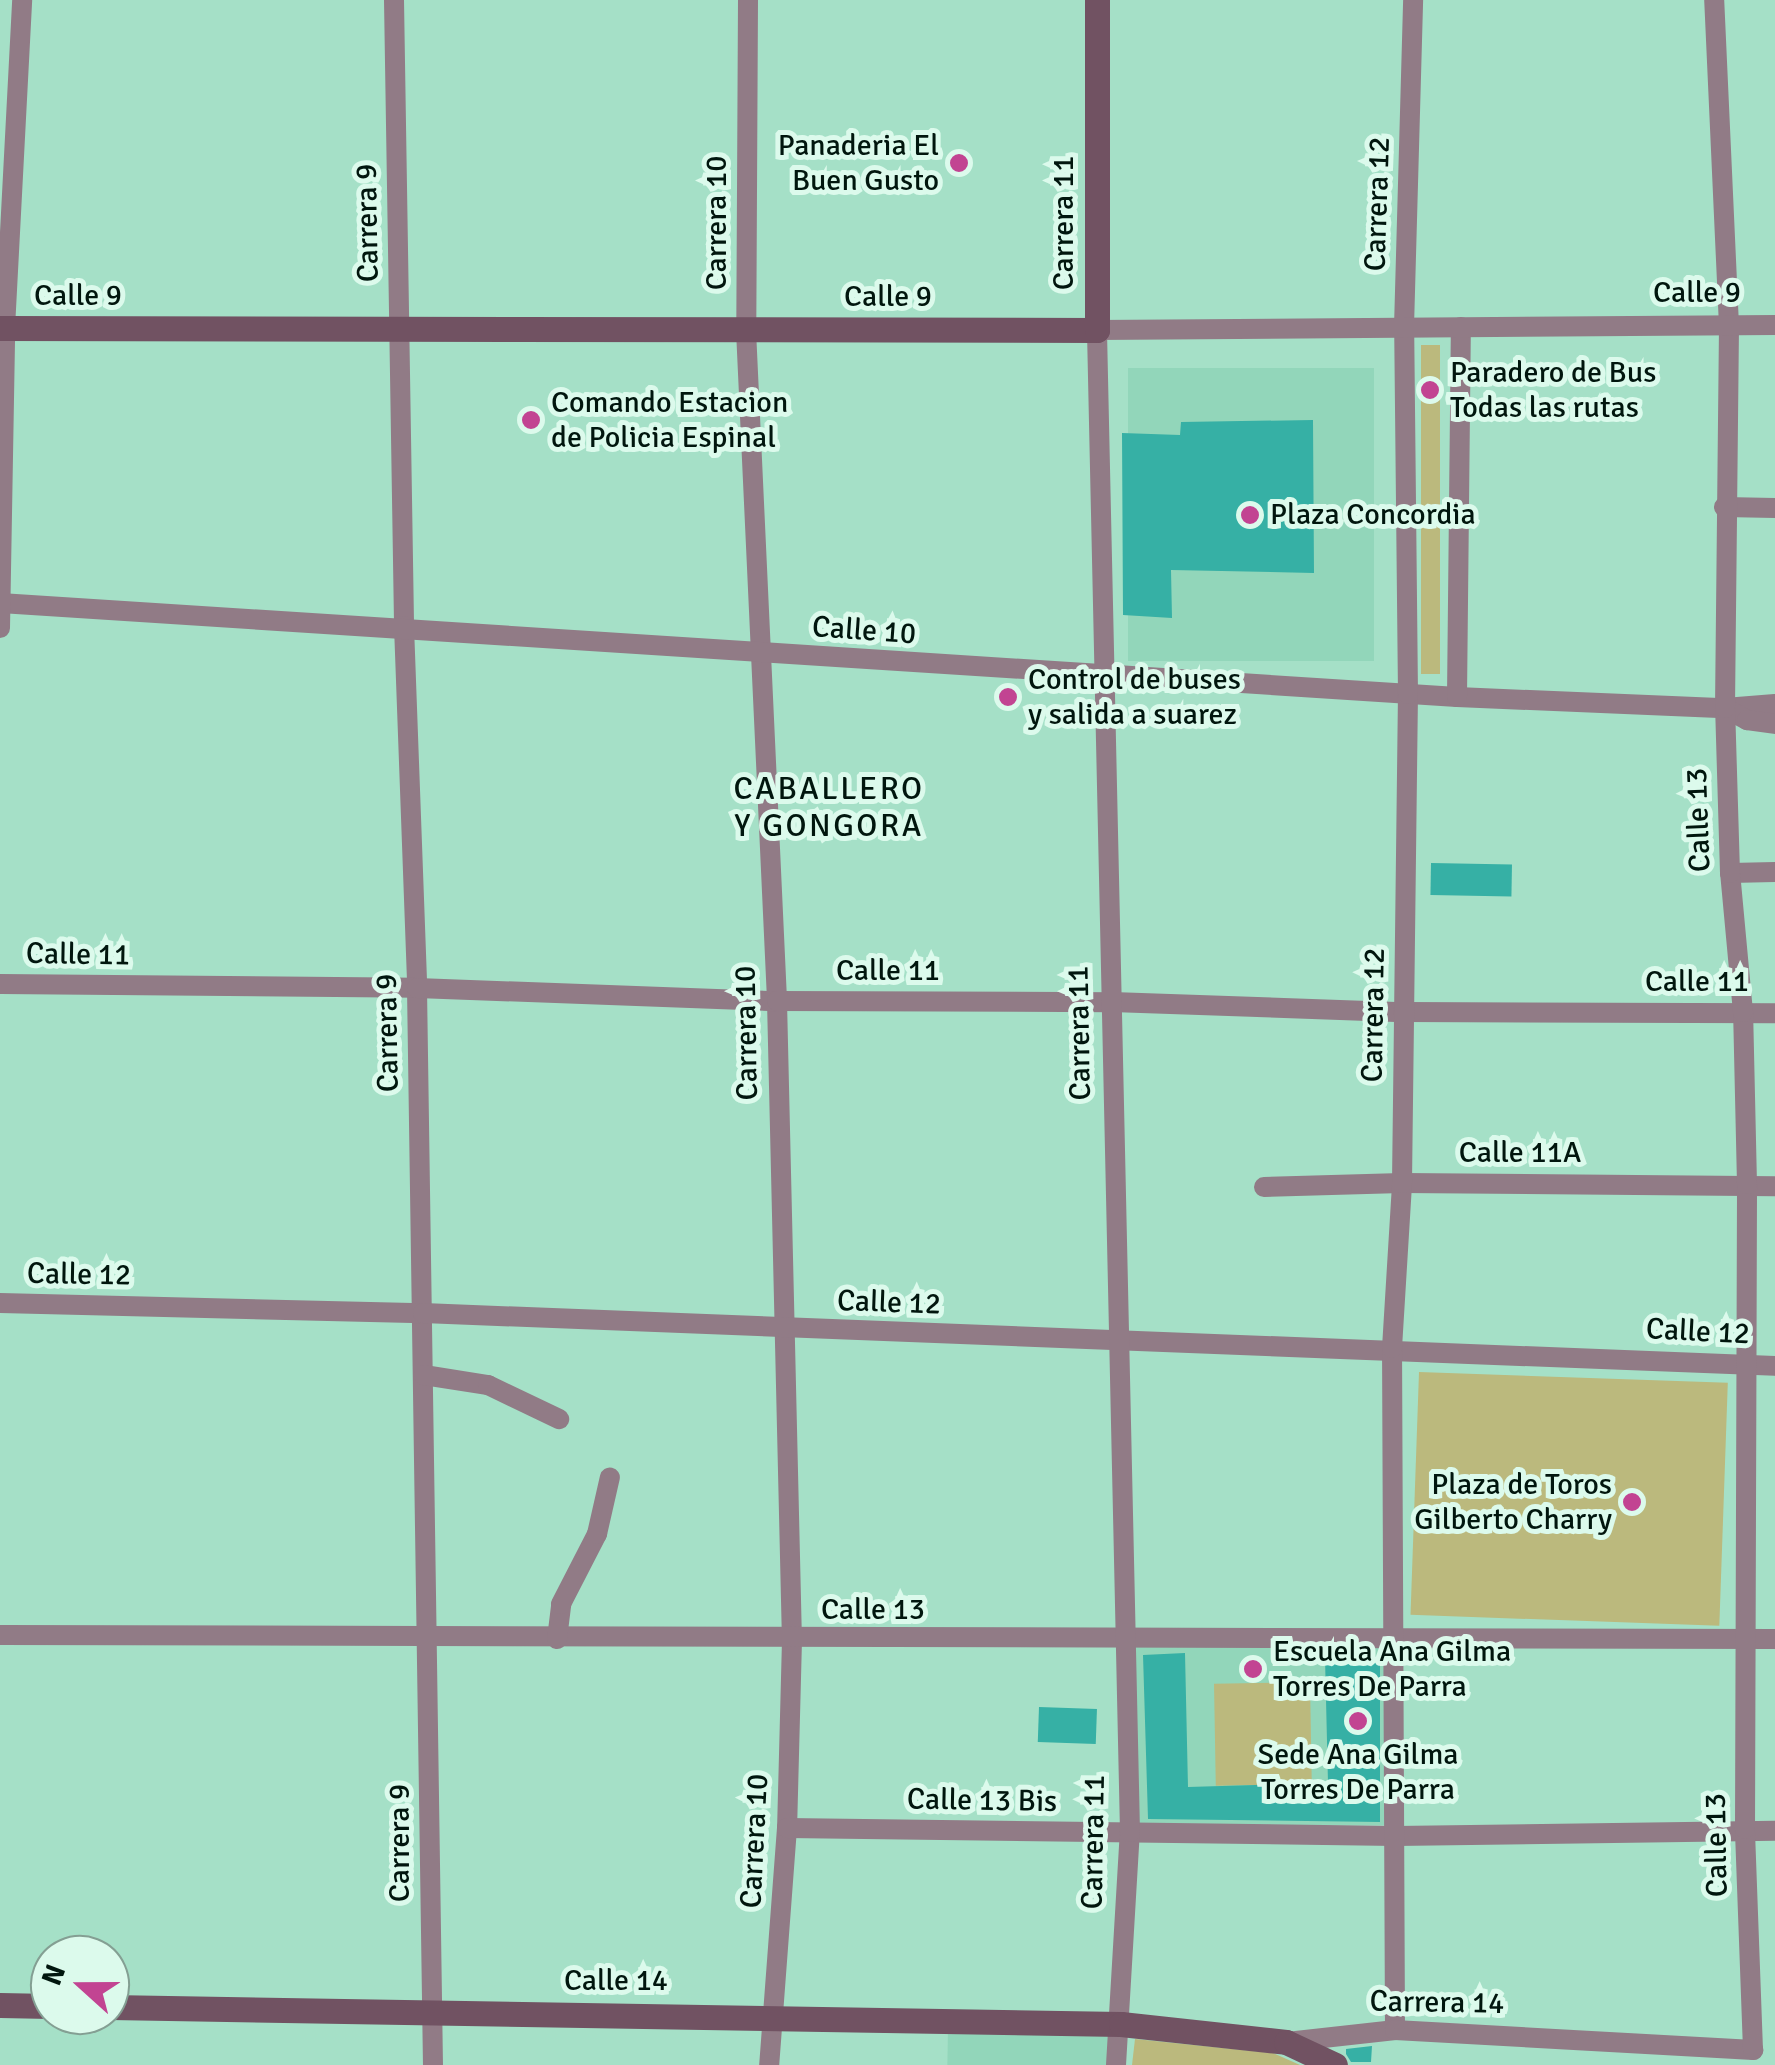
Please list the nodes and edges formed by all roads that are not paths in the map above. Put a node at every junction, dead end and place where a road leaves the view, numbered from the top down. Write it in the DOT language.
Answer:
graph roads {
  1 [pos="22,0"];
  2 [pos="394,0"];
  3 [pos="748,0"];
  4 [pos="1097,0"];
  5 [pos="1413,0"];
  6 [pos="1714,0"];
  7 [pos="1729,326"];
  8 [pos="1775,326"];
  9 [pos="1404,327"];
  10 [pos="1460,327"];
  11 [pos="3,328"];
  12 [pos="400,329"];
  13 [pos="746,330"];
  14 [pos="1097,330"];
  15 [pos="1724,507"];
  16 [pos="1775,508"];
  17 [pos="1,603"];
  18 [pos="404,626"];
  19 [pos="0,628"];
  20 [pos="764,654"];
  21 [pos="1106,677"];
  22 [pos="1408,694"];
  23 [pos="1457,697"];
  24 [pos="1775,704"];
  25 [pos="1725,708"];
  26 [pos="1775,724"];
  27 [pos="1775,872"];
  28 [pos="1730,874"];
  29 [pos="0,984"];
  30 [pos="417,988"];
  31 [pos="777,1001"];
  32 [pos="1112,1002"];
  33 [pos="1403,1012"];
  34 [pos="1742,1012"];
  35 [pos="1775,1013"];
  36 [pos="1402,1182"];
  37 [pos="1746,1184"];
  38 [pos="1775,1186"];
  39 [pos="1264,1187"];
  40 [pos="0,1302"];
  41 [pos="423,1313"];
  42 [pos="782,1329"];
  43 [pos="1119,1343"];
  44 [pos="1392,1348"];
  45 [pos="1744,1365"];
  46 [pos="1775,1366"];
  47 [pos="424,1374"];
  48 [pos="559,1418"];
  49 [pos="610,1477"];
  50 [pos="0,1635"];
  51 [pos="429,1638"];
  52 [pos="557,1638"];
  53 [pos="1747,1638"];
  54 [pos="1124,1639"];
  55 [pos="1775,1639"];
  56 [pos="792,1640"];
  57 [pos="1395,1640"];
  58 [pos="787,1828"];
  59 [pos="1745,1830"];
  60 [pos="1775,1831"];
  61 [pos="1130,1832"];
  62 [pos="1396,1836"];
  63 [pos="0,2005"];
  64 [pos="30,2006"];
  65 [pos="130,2007"];
  66 [pos="432,2013"];
  67 [pos="776,2014"];
  68 [pos="1121,2024"];
  69 [pos="1396,2030"];
  70 [pos="1286,2042"];
  71 [pos="1752,2050"];
  72 [pos="433,2065"];
  73 [pos="768,2065"];
  74 [pos="1116,2065"];
  75 [pos="1335,2065"];
  1 -- 11 [label="street"];
  2 -- 12 [label="street, Carrera 9"];
  3 -- 13 [label="street, Carrera 10"];
  4 -- 14 [label="street, Carrera 11"];
  5 -- 9 [label="street, Carrera 12"];
  6 -- 7 [label="street, Calle 13"];
  7 -- 8 [label="street, Calle 9"];
  7 -- 10 [label="street, Calle 9"];
  7 -- 15 [label="street, Calle 13"];
  9 -- 10 [label="street, Calle 9"];
  9 -- 14 [label="street, Calle 9"];
  9 -- 22 [label="street, Carrera 12"];
  10 -- 23 [label="street"];
  11 -- 12 [label="street, Calle 9"];
  11 -- 17 [label="street"];
  12 -- 13 [label="street, Calle 9"];
  12 -- 18 [label="street, Carrera 9"];
  13 -- 14 [label="street, Calle 9"];
  13 -- 20 [label="street, Carrera 10"];
  14 -- 21 [label="street, Carrera 11"];
  15 -- 16 [label="street"];
  15 -- 25 [label="street, Calle 13"];
  17 -- 18 [label="street, Calle 10"];
  17 -- 19 [label="street"];
  18 -- 20 [label="street, Calle 10"];
  18 -- 30 [label="street, Carrera 9"];
  20 -- 21 [label="street, Calle 10"];
  20 -- 31 [label="street, Carrera 10"];
  21 -- 22 [label="street, Calle 10"];
  21 -- 32 [label="street, Carrera 11"];
  22 -- 23 [label="street, Calle 10"];
  22 -- 33 [label="street, Carrera 12"];
  23 -- 25 [label="street, Calle 10"];
  24 -- 25 [label="street, Calle 10"];
  25 -- 26 [label="street, Calle 10"];
  25 -- 28 [label="street, Calle 13"];
  27 -- 28 [label="street"];
  28 -- 34 [label="street, Calle 13"];
  29 -- 30 [label="street, Calle 11"];
  30 -- 31 [label="street, Calle 11"];
  30 -- 41 [label="street, Carrera 9"];
  31 -- 32 [label="street, Calle 11"];
  31 -- 42 [label="street, Carrera 10"];
  32 -- 33 [label="street, Calle 11"];
  32 -- 43 [label="street, Carrera 11"];
  33 -- 34 [label="street, Calle 11"];
  33 -- 36 [label="street, Carrera 12"];
  34 -- 35 [label="street, Calle 11"];
  34 -- 37 [label="street, Calle 13"];
  36 -- 37 [label="street, Calle 11A"];
  36 -- 39 [label="street, Calle 11A"];
  36 -- 44 [label="street, Carrera 12"];
  37 -- 38 [label="street, Calle 11A"];
  37 -- 45 [label="street, Calle 13"];
  40 -- 41 [label="street, Calle 12"];
  41 -- 42 [label="street, Calle 12"];
  41 -- 47 [label="street, Carrera 9"];
  42 -- 43 [label="street, Calle 12"];
  42 -- 56 [label="street, Carrera 10"];
  43 -- 44 [label="street, Calle 12"];
  43 -- 54 [label="street, Carrera 11"];
  44 -- 45 [label="street, Calle 12"];
  44 -- 57 [label="street, Carrera 12"];
  45 -- 46 [label="street, Calle 12"];
  45 -- 53 [label="street, Calle 13"];
  47 -- 48 [label="street"];
  47 -- 51 [label="street, Carrera 9"];
  49 -- 52 [label="street"];
  50 -- 51 [label="street, Calle 13"];
  51 -- 52 [label="street, Calle 13"];
  51 -- 66 [label="street, Carrera 9"];
  52 -- 56 [label="street, Calle 13"];
  53 -- 55 [label="street, Calle 13"];
  53 -- 57 [label="street, Calle 13"];
  53 -- 59 [label="street, Calle 13"];
  54 -- 56 [label="street, Calle 13"];
  54 -- 57 [label="street, Calle 13"];
  54 -- 61 [label="street, Carrera 11"];
  56 -- 58 [label="street, Carrera 10"];
  57 -- 62 [label="street, Carrera 12"];
  58 -- 61 [label="street, Calle 13 Bis"];
  58 -- 67 [label="street, Carrera 10"];
  59 -- 60 [label="street, Calle 13 Bis"];
  59 -- 62 [label="street, Calle 13 Bis"];
  59 -- 71 [label="street, Calle 13"];
  61 -- 62 [label="street, Calle 13 Bis"];
  61 -- 68 [label="street, Carrera 11"];
  62 -- 69 [label="street, Carrera 12"];
  63 -- 64 [label="street"];
  65 -- 66 [label="street, Calle 14"];
  66 -- 67 [label="street, Calle 14"];
  66 -- 72 [label="street, Carrera 9"];
  67 -- 68 [label="street, Calle 14"];
  67 -- 73 [label="street, Carrera 10"];
  68 -- 70 [label="street, Carrera 14"];
  68 -- 74 [label="street, Carrera 11"];
  69 -- 70 [label="street, Carrera 14"];
  69 -- 71 [label="street, Carrera 14"];
  70 -- 75 [label="street"];
}
